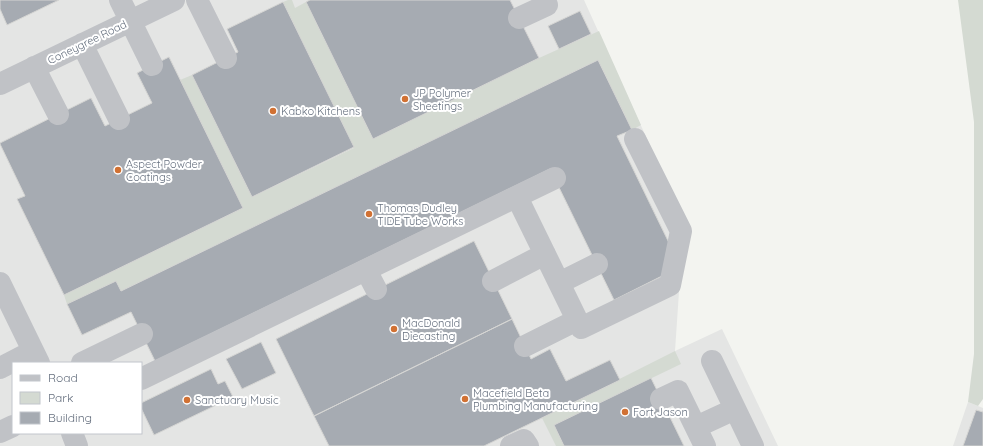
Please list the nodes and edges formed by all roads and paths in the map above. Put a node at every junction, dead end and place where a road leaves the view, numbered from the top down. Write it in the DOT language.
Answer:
graph roads {
  1 [pos="120,0"];
  2 [pos="197,0"];
  3 [pos="545,0"];
  4 [pos="170,1"];
  5 [pos="518,18"];
  6 [pos="130,21"];
  7 [pos="82,44"];
  8 [pos="226,58"];
  9 [pos="152,65"];
  10 [pos="34,67"];
  11 [pos="0,84"];
  12 [pos="58,114"];
  13 [pos="119,119"];
  14 [pos="635,139"];
  15 [pos="554,178"];
  16 [pos="524,189"];
  17 [pos="544,254"];
  18 [pos="597,264"];
  19 [pos="366,270"];
  20 [pos="493,280"];
  21 [pos="0,283"];
  22 [pos="559,283"];
  23 [pos="376,289"];
  24 [pos="577,320"];
  25 [pos="142,334"];
  26 [pos="525,346"];
  27 [pos="36,357"];
  28 [pos="712,361"];
  29 [pos="20,362"];
  30 [pos="84,362"];
  31 [pos="12,364"];
  32 [pos="0,368"];
  33 [pos="142,379"];
  34 [pos="661,399"];
  35 [pos="735,409"];
  36 [pos="12,426"];
  37 [pos="0,432"];
  38 [pos="72,434"];
  39 [pos="700,437"];
  40 [pos="77,446"];
  41 [pos="512,446"];
  42 [pos="528,446"];
  43 [pos="753,446"];
  1 -- 6 [label="street"];
  2 -- 8 [label="street"];
  3 -- 5 [label="street"];
  4 -- 6 [label="street, Coneygree Road"];
  6 -- 7 [label="street, Coneygree Road"];
  6 -- 9 [label="street"];
  7 -- 10 [label="street, Coneygree Road"];
  7 -- 13 [label="street"];
  10 -- 11 [label="street, Coneygree Road"];
  10 -- 12 [label="street"];
  14 -- 24 [label="street"];
  15 -- 16 [label="street"];
  16 -- 17 [label="street"];
  16 -- 19 [label="street"];
  17 -- 20 [label="street"];
  17 -- 22 [label="street"];
  18 -- 22 [label="street"];
  19 -- 23 [label="street"];
  19 -- 33 [label="street"];
  21 -- 27 [label="street"];
  22 -- 24 [label="street"];
  24 -- 26 [label="street"];
  25 -- 30 [label="street"];
  27 -- 29 [label="street"];
  28 -- 35 [label="street"];
  31 -- 32 [label="street"];
  34 -- 39 [label="street"];
  35 -- 39 [label="street"];
  35 -- 43 [label="street"];
  36 -- 37 [label="street"];
  38 -- 40 [label="street"];
  41 -- 42 [label="street"];
}
